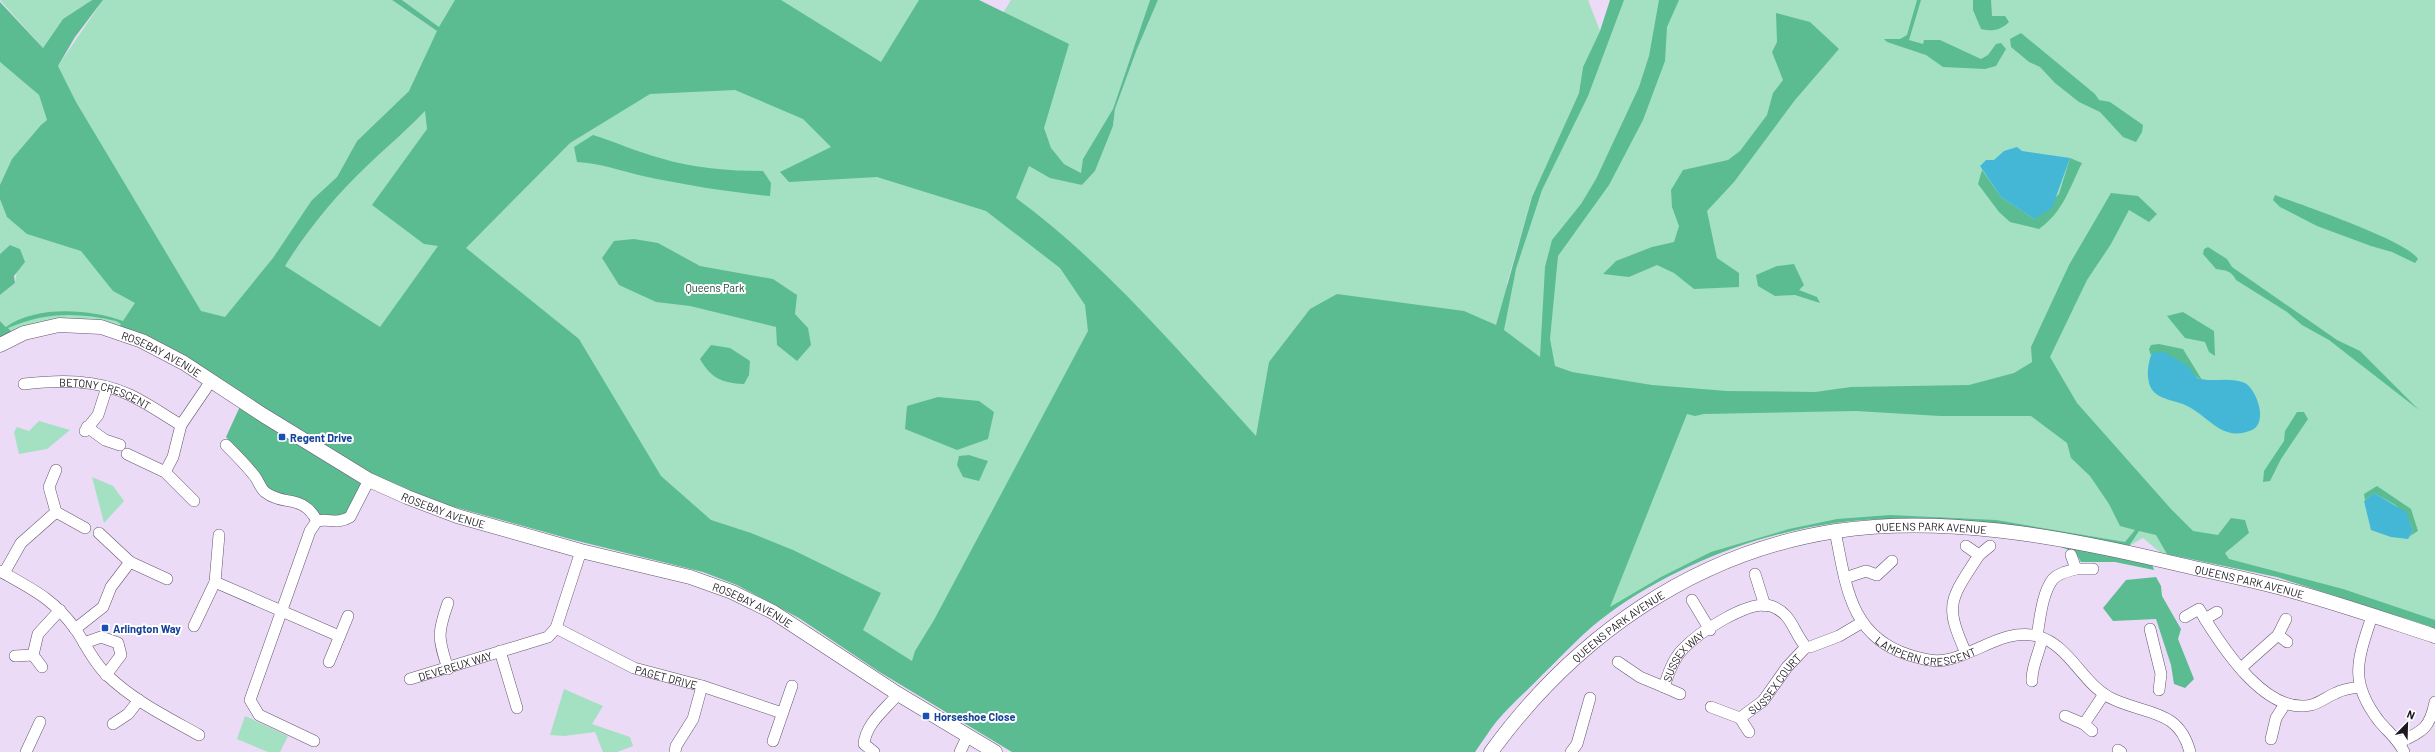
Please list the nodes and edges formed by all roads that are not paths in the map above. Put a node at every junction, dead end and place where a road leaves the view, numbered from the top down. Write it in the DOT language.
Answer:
graph roads {
  1 [pos="0,345"];
  2 [pos="211,381"];
  3 [pos="24,384"];
  4 [pos="107,387"];
  5 [pos="181,425"];
  6 [pos="226,445"];
  7 [pos="56,470"];
  8 [pos="165,472"];
  9 [pos="369,480"];
  10 [pos="194,501"];
  11 [pos="56,512"];
  12 [pos="316,521"];
  13 [pos="85,528"];
  14 [pos="1835,531"];
  15 [pos="99,533"];
  16 [pos="219,535"];
  17 [pos="1966,546"];
  18 [pos="1990,546"];
  19 [pos="581,551"];
  20 [pos="1979,555"];
  21 [pos="2072,555"];
  22 [pos="1892,561"];
  23 [pos="130,562"];
  24 [pos="2076,569"];
  25 [pos="2093,569"];
  26 [pos="2,572"];
  27 [pos="1755,574"];
  28 [pos="1845,578"];
  29 [pos="167,579"];
  30 [pos="215,582"];
  31 [pos="1692,600"];
  32 [pos="448,603"];
  33 [pos="1765,606"];
  34 [pos="60,610"];
  35 [pos="282,610"];
  36 [pos="2217,612"];
  37 [pos="348,616"];
  38 [pos="2372,616"];
  39 [pos="2185,617"];
  40 [pos="2205,619"];
  41 [pos="2286,619"];
  42 [pos="1861,623"];
  43 [pos="194,626"];
  44 [pos="556,628"];
  45 [pos="75,629"];
  46 [pos="2150,629"];
  47 [pos="1710,630"];
  48 [pos="339,636"];
  49 [pos="2435,636"];
  50 [pos="2039,637"];
  51 [pos="84,643"];
  52 [pos="1806,647"];
  53 [pos="500,651"];
  54 [pos="1966,653"];
  55 [pos="33,655"];
  56 [pos="15,656"];
  57 [pos="329,662"];
  58 [pos="1618,662"];
  59 [pos="42,667"];
  60 [pos="2240,668"];
  61 [pos="448,669"];
  62 [pos="106,675"];
  63 [pos="410,679"];
  64 [pos="2032,681"];
  65 [pos="702,686"];
  66 [pos="792,686"];
  67 [pos="1664,687"];
  68 [pos="2360,687"];
  69 [pos="2159,690"];
  70 [pos="898,694"];
  71 [pos="1680,694"];
  72 [pos="2104,694"];
  73 [pos="1590,698"];
  74 [pos="139,700"];
  75 [pos="2435,702"];
  76 [pos="2285,704"];
  77 [pos="1711,707"];
  78 [pos="516,708"];
  79 [pos="782,714"];
  80 [pos="2065,716"];
  81 [pos="1740,718"];
  82 [pos="40,722"];
  83 [pos="114,724"];
  84 [pos="2084,724"];
  85 [pos="2092,731"];
  86 [pos="1749,732"];
  87 [pos="199,735"];
  88 [pos="967,737"];
  89 [pos="2271,739"];
  90 [pos="314,741"];
  91 [pos="773,741"];
  92 [pos="2402,747"];
  93 [pos="26,752"];
  94 [pos="675,752"];
  95 [pos="874,752"];
  96 [pos="960,752"];
  97 [pos="995,752"];
  98 [pos="1491,752"];
  99 [pos="1571,752"];
  100 [pos="2190,752"];
  1 -- 2 [label="street, ROSEBAY AVENUE"];
  2 -- 5 [label="street"];
  2 -- 9 [label="street, ROSEBAY AVENUE"];
  3 -- 4 [label="street, BETONY CRESCENT"];
  4 -- 5 [label="street, BETONY CRESCENT"];
  4 -- 8 [label="street"];
  5 -- 8 [label="street"];
  6 -- 12 [label="street"];
  7 -- 11 [label="street"];
  8 -- 10 [label="street"];
  9 -- 12 [label="street"];
  9 -- 19 [label="street, ROSEBAY AVENUE"];
  11 -- 13 [label="street"];
  11 -- 26 [label="street"];
  12 -- 35 [label="street"];
  14 -- 28 [label="street, LAMPERN CRESCENT"];
  14 -- 38 [label="street, QUEENS PARK AVENUE"];
  14 -- 98 [label="street, QUEENS PARK AVENUE"];
  15 -- 23 [label="street"];
  16 -- 30 [label="street"];
  17 -- 20 [label="street"];
  18 -- 20 [label="street"];
  19 -- 44 [label="street"];
  19 -- 70 [label="street, ROSEBAY AVENUE"];
  20 -- 54 [label="street"];
  21 -- 24 [label="street"];
  22 -- 28 [label="street"];
  23 -- 29 [label="street"];
  23 -- 45 [label="street"];
  24 -- 25 [label="street"];
  24 -- 50 [label="street"];
  26 -- 34 [label="street"];
  27 -- 33 [label="street"];
  28 -- 42 [label="street, LAMPERN CRESCENT"];
  30 -- 35 [label="street"];
  30 -- 43 [label="street"];
  31 -- 47 [label="street, SUSSEX WAY"];
  32 -- 61 [label="street"];
  33 -- 47 [label="street, SUSSEX WAY"];
  33 -- 52 [label="street, SUSSEX WAY"];
  34 -- 45 [label="street"];
  34 -- 55 [label="street"];
  35 -- 48 [label="street"];
  35 -- 90 [label="street"];
  36 -- 40 [label="street"];
  37 -- 48 [label="street"];
  38 -- 49 [label="street, QUEENS PARK AVENUE"];
  38 -- 68 [label="street"];
  39 -- 40 [label="street"];
  40 -- 60 [label="street"];
  41 -- 60 [label="street"];
  42 -- 52 [label="street"];
  42 -- 54 [label="street, LAMPERN CRESCENT"];
  44 -- 53 [label="street, DEVEREUX WAY"];
  44 -- 65 [label="street, PAGET DRIVE"];
  45 -- 51 [label="street"];
  46 -- 69 [label="street"];
  47 -- 67 [label="street, SUSSEX WAY"];
  48 -- 57 [label="street"];
  50 -- 54 [label="street, LAMPERN CRESCENT"];
  50 -- 64 [label="street"];
  50 -- 72 [label="street, LAMPERN CRESCENT"];
  51 -- 62 [label="street"];
  51 -- 62 [label="street"];
  52 -- 81 [label="street, SUSSEX COURT"];
  53 -- 61 [label="street, DEVEREUX WAY"];
  53 -- 78 [label="street, DEVEREUX WAY"];
  55 -- 56 [label="street"];
  55 -- 59 [label="street"];
  58 -- 67 [label="street, SUSSEX WAY"];
  60 -- 76 [label="street"];
  61 -- 63 [label="street, DEVEREUX WAY"];
  62 -- 74 [label="street"];
  65 -- 79 [label="street, PAGET DRIVE"];
  65 -- 94 [label="street"];
  66 -- 79 [label="street"];
  67 -- 71 [label="street, SUSSEX WAY"];
  68 -- 76 [label="street"];
  68 -- 92 [label="street"];
  70 -- 88 [label="street, ROSEBAY AVENUE"];
  70 -- 95 [label="street"];
  72 -- 84 [label="street"];
  72 -- 100 [label="street, LAMPERN CRESCENT"];
  73 -- 99 [label="street"];
  74 -- 83 [label="street"];
  74 -- 87 [label="street"];
  75 -- 92 [label="street"];
  76 -- 89 [label="street"];
  77 -- 81 [label="street, SUSSEX COURT"];
  79 -- 91 [label="street"];
  80 -- 84 [label="street"];
  81 -- 86 [label="street, SUSSEX COURT"];
  82 -- 93 [label="street"];
  84 -- 85 [label="street"];
  88 -- 96 [label="street"];
  88 -- 97 [label="street, ROSEBAY AVENUE"];
}
